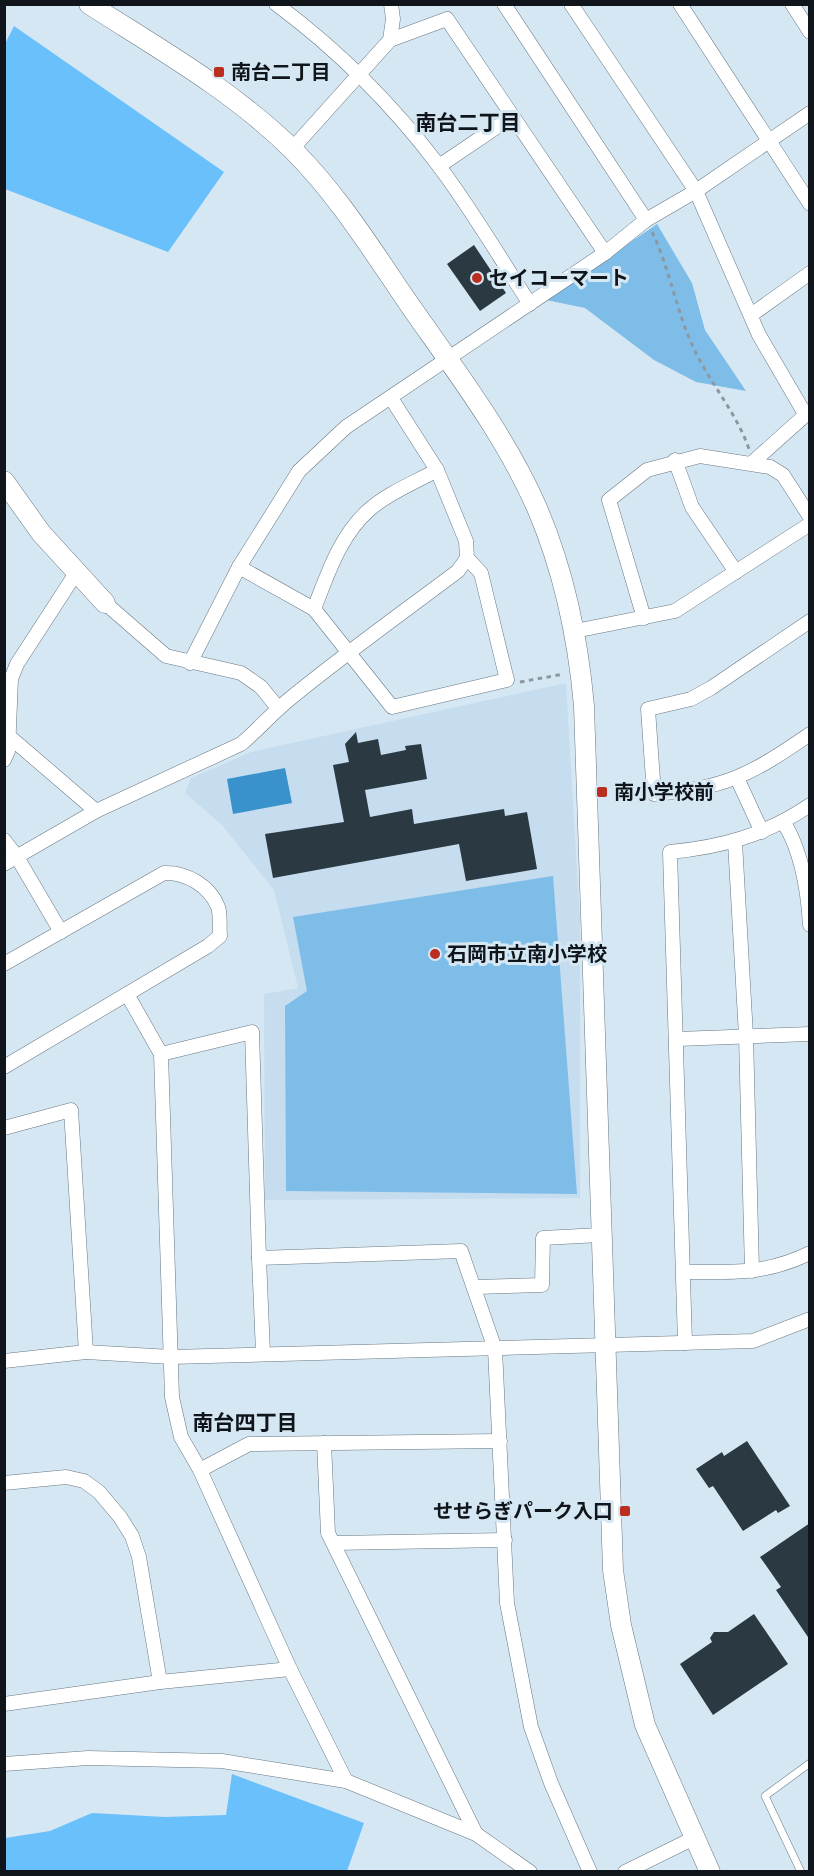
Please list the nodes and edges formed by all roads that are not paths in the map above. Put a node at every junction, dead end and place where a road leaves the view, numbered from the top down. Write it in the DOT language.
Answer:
graph roads {
  1 [pos="89,4"];
  2 [pos="276,4"];
  3 [pos="391,4"];
  4 [pos="504,4"];
  5 [pos="571,4"];
  6 [pos="680,4"];
  7 [pos="792,4"];
  8 [pos="810,32"];
  9 [pos="390,40"];
  10 [pos="360,75"];
  11 [pos="810,113"];
  12 [pos="513,116"];
  13 [pos="769,142"];
  14 [pos="292,149"];
  15 [pos="439,166"];
  16 [pos="696,191"];
  17 [pos="810,204"];
  18 [pos="646,220"];
  19 [pos="605,253"];
  20 [pos="810,273"];
  21 [pos="530,304"];
  22 [pos="751,315"];
  23 [pos="448,360"];
  24 [pos="392,398"];
  25 [pos="807,413"];
  26 [pos="675,460"];
  27 [pos="753,462"];
  28 [pos="437,470"];
  29 [pos="4,481"];
  30 [pos="810,517"];
  31 [pos="810,524"];
  32 [pos="467,558"];
  33 [pos="239,567"];
  34 [pos="736,572"];
  35 [pos="76,573"];
  36 [pos="105,603"];
  37 [pos="314,609"];
  38 [pos="644,618"];
  39 [pos="810,621"];
  40 [pos="575,631"];
  41 [pos="347,653"];
  42 [pos="190,663"];
  43 [pos="278,708"];
  44 [pos="7,734"];
  45 [pos="810,734"];
  46 [pos="4,760"];
  47 [pos="737,778"];
  48 [pos="810,805"];
  49 [pos="96,811"];
  50 [pos="784,823"];
  51 [pos="762,832"];
  52 [pos="4,840"];
  53 [pos="735,842"];
  54 [pos="17,856"];
  55 [pos="4,864"];
  56 [pos="810,925"];
  57 [pos="60,932"];
  58 [pos="4,964"];
  59 [pos="127,994"];
  60 [pos="810,1034"];
  61 [pos="746,1036"];
  62 [pos="678,1039"];
  63 [pos="161,1054"];
  64 [pos="4,1067"];
  65 [pos="4,1128"];
  66 [pos="600,1235"];
  67 [pos="810,1253"];
  68 [pos="259,1258"];
  69 [pos="752,1271"];
  70 [pos="684,1272"];
  71 [pos="475,1287"];
  72 [pos="810,1319"];
  73 [pos="685,1343"];
  74 [pos="604,1345"];
  75 [pos="495,1349"];
  76 [pos="86,1352"];
  77 [pos="263,1353"];
  78 [pos="171,1357"];
  79 [pos="4,1361"];
  80 [pos="500,1441"];
  81 [pos="324,1443"];
  82 [pos="200,1470"];
  83 [pos="4,1483"];
  84 [pos="504,1540"];
  85 [pos="334,1543"];
  86 [pos="290,1669"];
  87 [pos="160,1682"];
  88 [pos="4,1704"];
  89 [pos="810,1763"];
  90 [pos="4,1764"];
  91 [pos="346,1781"];
  92 [pos="476,1834"];
  93 [pos="694,1838"];
  94 [pos="530,1872"];
  95 [pos="590,1872"];
  96 [pos="625,1872"];
  97 [pos="711,1872"];
  98 [pos="801,1872"];
  1 -- 14 [label="street"];
  2 -- 10 [label="street"];
  3 -- 9 [label="street"];
  4 -- 18 [label="street"];
  5 -- 16 [label="street"];
  6 -- 13 [label="street"];
  7 -- 8 [label="street"];
  9 -- 10 [label="street"];
  9 -- 12 [label="street"];
  10 -- 14 [label="street"];
  10 -- 15 [label="street"];
  11 -- 13 [label="street"];
  12 -- 15 [label="street"];
  12 -- 19 [label="street"];
  13 -- 16 [label="street"];
  13 -- 17 [label="street"];
  14 -- 23 [label="street"];
  15 -- 21 [label="street"];
  16 -- 18 [label="street"];
  16 -- 22 [label="street"];
  18 -- 19 [label="street"];
  19 -- 21 [label="street"];
  20 -- 22 [label="street"];
  21 -- 23 [label="street"];
  22 -- 25 [label="street"];
  23 -- 24 [label="street"];
  23 -- 40 [label="street"];
  24 -- 28 [label="street"];
  24 -- 33 [label="street"];
  25 -- 27 [label="street"];
  26 -- 27 [label="street"];
  26 -- 34 [label="street"];
  26 -- 38 [label="street"];
  27 -- 30 [label="street"];
  28 -- 32 [label="street"];
  28 -- 37 [label="street"];
  29 -- 35 [label="street"];
  31 -- 34 [label="street"];
  32 -- 41 [label="street"];
  32 -- 41 [label="street"];
  33 -- 37 [label="street"];
  33 -- 42 [label="street"];
  34 -- 38 [label="street"];
  35 -- 36 [label="street"];
  35 -- 44 [label="street"];
  36 -- 42 [label="street"];
  37 -- 41 [label="street"];
  38 -- 40 [label="street"];
  39 -- 47 [label="street"];
  40 -- 66 [label="street"];
  41 -- 43 [label="street"];
  42 -- 43 [label="street"];
  43 -- 49 [label="street"];
  44 -- 46 [label="street"];
  44 -- 49 [label="street"];
  45 -- 47 [label="street"];
  47 -- 51 [label="street"];
  48 -- 50 [label="street"];
  49 -- 54 [label="street"];
  50 -- 51 [label="street"];
  50 -- 56 [label="street"];
  51 -- 53 [label="street"];
  52 -- 54 [label="street"];
  53 -- 61 [label="street"];
  53 -- 62 [label="street"];
  54 -- 55 [label="street"];
  54 -- 57 [label="street"];
  57 -- 58 [label="street"];
  57 -- 59 [label="street"];
  59 -- 63 [label="street"];
  59 -- 64 [label="street"];
  60 -- 61 [label="street"];
  61 -- 62 [label="street"];
  61 -- 69 [label="street"];
  62 -- 70 [label="street"];
  63 -- 68 [label="street"];
  63 -- 78 [label="street"];
  65 -- 76 [label="street"];
  66 -- 71 [label="street"];
  66 -- 74 [label="street"];
  67 -- 69 [label="street"];
  68 -- 71 [label="street"];
  68 -- 77 [label="street"];
  69 -- 70 [label="street"];
  70 -- 73 [label="street"];
  71 -- 75 [label="street"];
  72 -- 73 [label="street"];
  73 -- 74 [label="street"];
  74 -- 75 [label="street"];
  74 -- 93 [label="street"];
  75 -- 77 [label="street"];
  75 -- 80 [label="street"];
  76 -- 78 [label="street"];
  76 -- 79 [label="street"];
  77 -- 78 [label="street"];
  78 -- 82 [label="street"];
  80 -- 81 [label="street"];
  80 -- 84 [label="street"];
  81 -- 82 [label="street"];
  81 -- 85 [label="street"];
  82 -- 86 [label="street"];
  83 -- 87 [label="street"];
  84 -- 85 [label="street"];
  84 -- 95 [label="street"];
  85 -- 92 [label="street"];
  86 -- 87 [label="street"];
  86 -- 91 [label="street"];
  87 -- 88 [label="street"];
  89 -- 98 [label="lane"];
  90 -- 91 [label="street"];
  91 -- 92 [label="street"];
  92 -- 94 [label="street"];
  93 -- 96 [label="street"];
  93 -- 97 [label="street"];
}
